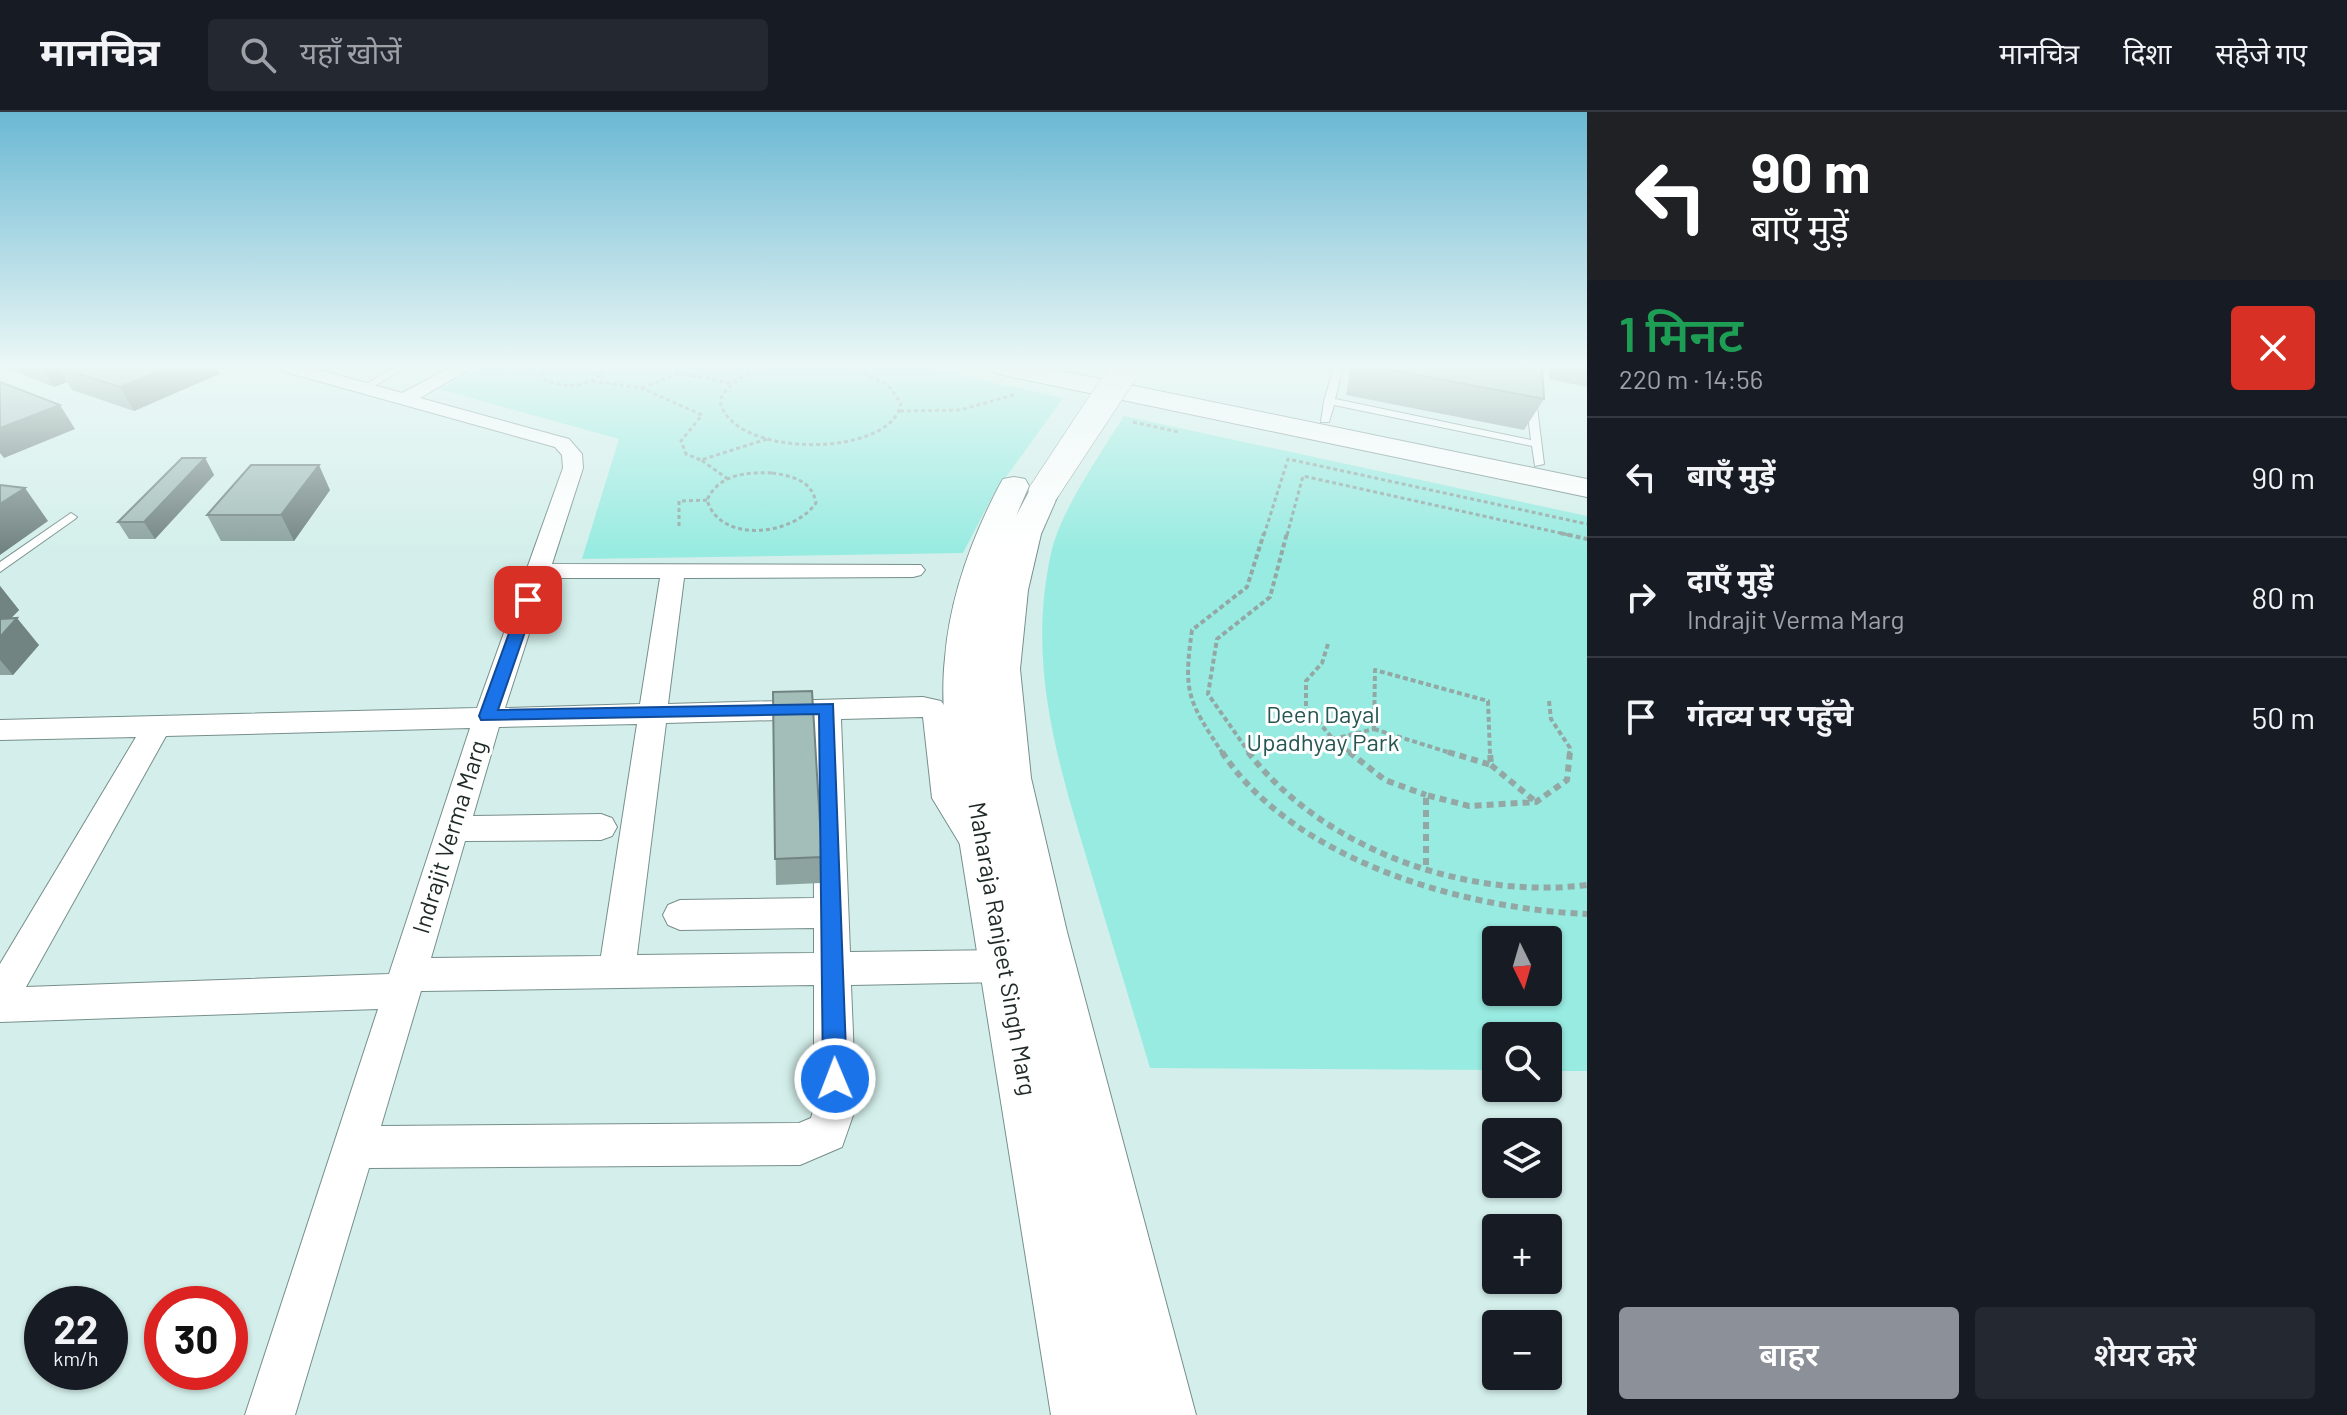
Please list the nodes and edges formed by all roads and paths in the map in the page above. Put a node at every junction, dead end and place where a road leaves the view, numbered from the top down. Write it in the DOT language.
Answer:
graph roads {
  1 [pos="514,428"];
  2 [pos="692,428"];
  3 [pos="740,428"];
  4 [pos="883,428"];
  5 [pos="1064,428"];
  6 [pos="1078,428"];
  7 [pos="1160,428"];
  8 [pos="1296,428"];
  9 [pos="1409,428"];
  10 [pos="1535,428"];
  11 [pos="1179,432"];
  12 [pos="768,438"];
  13 [pos="1538,454"];
  14 [pos="701,460"];
  15 [pos="1587,474"];
  16 [pos="728,479"];
  17 [pos="1587,488"];
  18 [pos="1029,490"];
  19 [pos="1447,493"];
  20 [pos="707,500"];
  21 [pos="1445,507"];
  22 [pos="71,517"];
  23 [pos="1587,524"];
  24 [pos="679,526"];
  25 [pos="1587,539"];
  26 [pos="0,568"];
  27 [pos="913,570"];
  28 [pos="538,571"];
  29 [pos="673,571"];
  30 [pos="1328,644"];
  31 [pos="1549,701"];
  32 [pos="827,708"];
  33 [pos="652,712"];
  34 [pos="488,716"];
  35 [pos="157,726"];
  36 [pos="1374,729"];
  37 [pos="0,730"];
  38 [pos="1333,739"];
  39 [pos="1491,765"];
  40 [pos="1426,795"];
  41 [pos="1536,802"];
  42 [pos="601,827"];
  43 [pos="453,829"];
  44 [pos="984,855"];
  45 [pos="1426,865"];
  46 [pos="1587,885"];
  47 [pos="831,913"];
  48 [pos="1587,914"];
  49 [pos="680,915"];
  50 [pos="1004,966"];
  51 [pos="833,967"];
  52 [pos="617,971"];
  53 [pos="404,983"];
  54 [pos="0,998"];
  55 [pos="0,1005"];
  56 [pos="353,1147"];
  57 [pos="270,1415"];
  58 [pos="1088,1415"];
  59 [pos="1159,1415"];
  1 -- 28 [label="street, Indrajit Verma Marg"];
  2 -- 14 [label="path"];
  3 -- 12 [label="path"];
  4 -- 12 [label="path"];
  5 -- 18 [label="main road"];
  6 -- 18 [label="main road, bridge"];
  7 -- 11 [label="path"];
  8 -- 17 [label="main road"];
  9 -- 13 [label="main road"];
  10 -- 13 [label="lane"];
  12 -- 14 [label="path"];
  13 -- 15 [label="main road"];
  14 -- 16 [label="path"];
  16 -- 20 [label="path"];
  16 -- 20 [label="path"];
  18 -- 44 [label="main road, Maharaja Ranjeet Singh Marg"];
  18 -- 59 [label="main road, Maharaja Ranjeet Singh Marg"];
  19 -- 21 [label="path"];
  19 -- 23 [label="path"];
  19 -- 48 [label="path"];
  20 -- 24 [label="path"];
  21 -- 25 [label="path"];
  21 -- 45 [label="path"];
  22 -- 26 [label="lane"];
  27 -- 29 [label="street"];
  28 -- 29 [label="street"];
  28 -- 34 [label="street, Indrajit Verma Marg"];
  29 -- 33 [label="street"];
  30 -- 38 [label="path"];
  31 -- 41 [label="path"];
  32 -- 33 [label="street"];
  32 -- 44 [label="street"];
  32 -- 47 [label="street"];
  33 -- 34 [label="street"];
  33 -- 52 [label="street"];
  34 -- 35 [label="street"];
  34 -- 43 [label="street, Indrajit Verma Marg"];
  35 -- 37 [label="street"];
  35 -- 54 [label="street"];
  36 -- 38 [label="path"];
  36 -- 39 [label="path"];
  36 -- 39 [label="path"];
  38 -- 40 [label="path"];
  39 -- 41 [label="path"];
  40 -- 41 [label="path"];
  40 -- 45 [label="path"];
  42 -- 43 [label="street"];
  43 -- 53 [label="street, Indrajit Verma Marg"];
  44 -- 50 [label="main road, Maharaja Ranjeet Singh Marg"];
  45 -- 46 [label="path"];
  47 -- 49 [label="street"];
  47 -- 51 [label="street"];
  50 -- 51 [label="street"];
  50 -- 58 [label="main road, Maharaja Ranjeet Singh Marg"];
  51 -- 52 [label="street"];
  51 -- 56 [label="street"];
  52 -- 53 [label="street"];
  53 -- 55 [label="street"];
  53 -- 56 [label="street, Indrajit Verma Marg"];
  56 -- 57 [label="street, Indrajit Verma Marg"];
}
